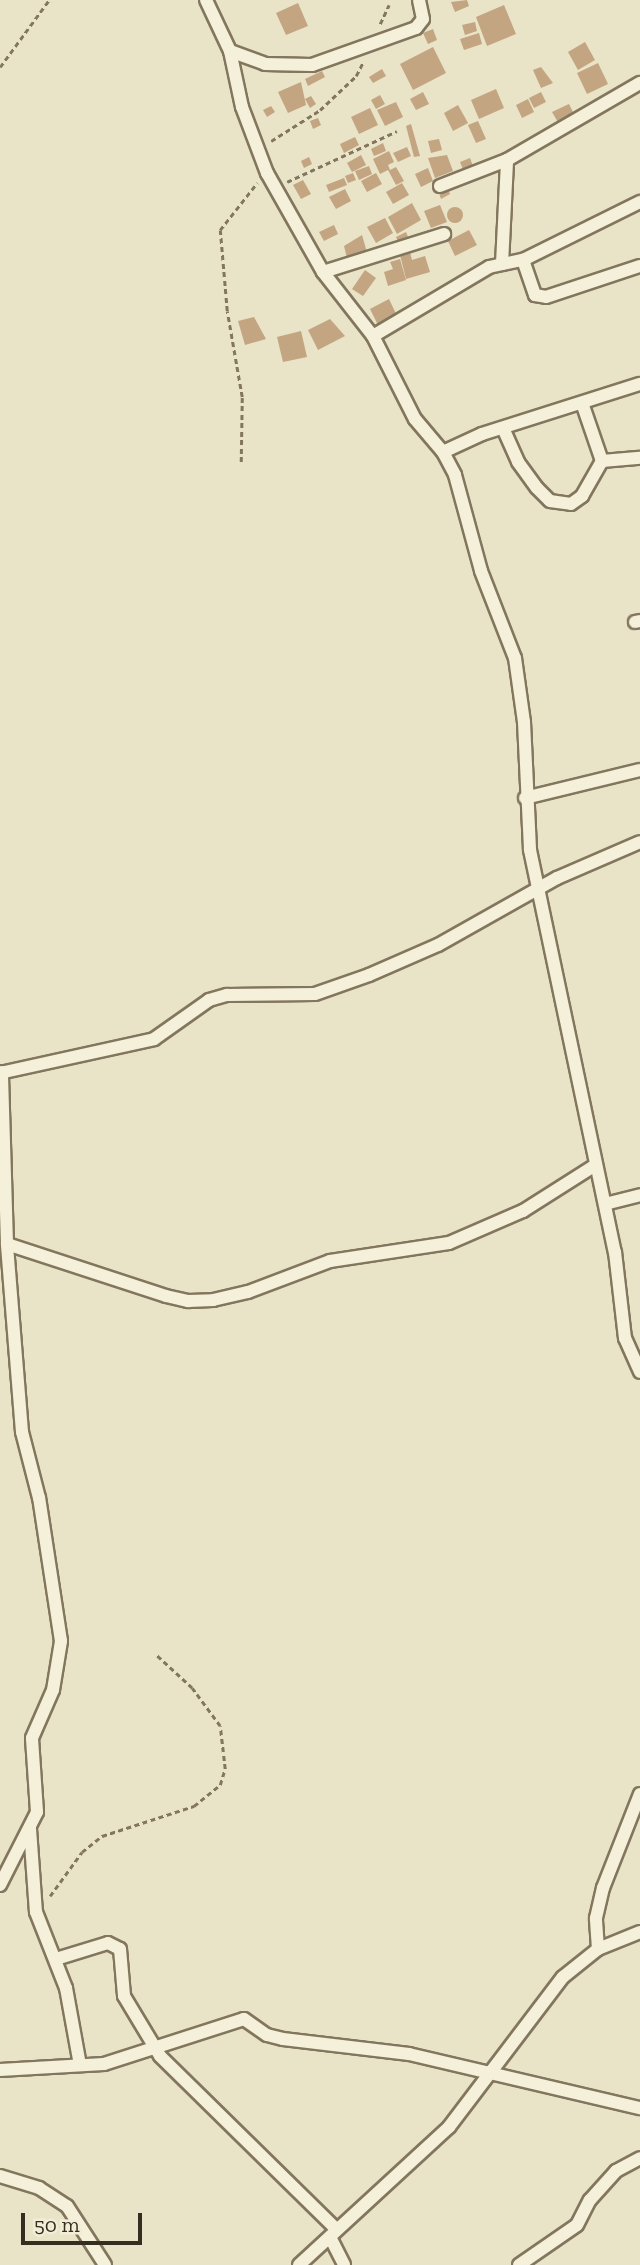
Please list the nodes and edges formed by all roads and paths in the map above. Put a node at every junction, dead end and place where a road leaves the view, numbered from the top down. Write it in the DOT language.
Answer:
graph roads {
  1 [pos="49,0"];
  2 [pos="206,0"];
  3 [pos="419,0"];
  4 [pos="389,5"];
  5 [pos="371,45"];
  6 [pos="230,51"];
  7 [pos="0,67"];
  8 [pos="638,88"];
  9 [pos="397,131"];
  10 [pos="256,150"];
  11 [pos="507,160"];
  12 [pos="267,173"];
  13 [pos="440,186"];
  14 [pos="275,188"];
  15 [pos="640,202"];
  16 [pos="444,234"];
  17 [pos="523,260"];
  18 [pos="502,264"];
  19 [pos="640,266"];
  20 [pos="323,272"];
  21 [pos="373,336"];
  22 [pos="640,384"];
  23 [pos="582,403"];
  24 [pos="503,428"];
  25 [pos="443,452"];
  26 [pos="640,458"];
  27 [pos="602,461"];
  28 [pos="241,462"];
  29 [pos="640,770"];
  30 [pos="526,798"];
  31 [pos="640,842"];
  32 [pos="541,887"];
  33 [pos="1,1073"];
  34 [pos="594,1166"];
  35 [pos="640,1195"];
  36 [pos="605,1205"];
  37 [pos="7,1244"];
  38 [pos="640,1372"];
  39 [pos="156,1655"];
  40 [pos="640,1794"];
  41 [pos="30,1829"];
  42 [pos="0,1885"];
  43 [pos="36,1912"];
  44 [pos="640,1932"];
  45 [pos="598,1949"];
  46 [pos="56,1959"];
  47 [pos="156,2050"];
  48 [pos="80,2065"];
  49 [pos="0,2070"];
  50 [pos="496,2071"];
  51 [pos="640,2108"];
  52 [pos="640,2158"];
  53 [pos="0,2176"];
  54 [pos="334,2234"];
  55 [pos="105,2265"];
  56 [pos="299,2265"];
  57 [pos="344,2265"];
  58 [pos="520,2265"];
  1 -- 7 [label="path"];
  2 -- 6 [label="street"];
  3 -- 5 [label="street"];
  4 -- 5 [label="path"];
  5 -- 6 [label="street"];
  5 -- 10 [label="path"];
  6 -- 10 [label="street"];
  8 -- 11 [label="street"];
  9 -- 14 [label="path"];
  10 -- 12 [label="street"];
  11 -- 13 [label="street"];
  11 -- 18 [label="street"];
  12 -- 14 [label="street"];
  12 -- 28 [label="path"];
  14 -- 20 [label="street"];
  15 -- 17 [label="street"];
  16 -- 20 [label="street"];
  17 -- 18 [label="street"];
  17 -- 19 [label="street"];
  18 -- 21 [label="street"];
  20 -- 21 [label="street"];
  21 -- 25 [label="street"];
  22 -- 23 [label="street"];
  23 -- 24 [label="street"];
  23 -- 27 [label="street"];
  24 -- 25 [label="street"];
  24 -- 27 [label="street"];
  25 -- 30 [label="street"];
  26 -- 27 [label="street"];
  29 -- 30 [label="street"];
  30 -- 32 [label="street"];
  31 -- 32 [label="street"];
  32 -- 33 [label="street"];
  32 -- 34 [label="street"];
  33 -- 37 [label="street"];
  34 -- 36 [label="street"];
  34 -- 37 [label="street"];
  35 -- 36 [label="street"];
  36 -- 38 [label="street"];
  37 -- 41 [label="street"];
  39 -- 43 [label="path"];
  40 -- 45 [label="street"];
  41 -- 42 [label="street"];
  41 -- 43 [label="street"];
  43 -- 46 [label="street"];
  44 -- 45 [label="street"];
  45 -- 50 [label="street"];
  46 -- 47 [label="street"];
  46 -- 48 [label="street"];
  47 -- 48 [label="street"];
  47 -- 50 [label="street"];
  47 -- 54 [label="street"];
  48 -- 49 [label="street"];
  50 -- 51 [label="street"];
  50 -- 54 [label="street"];
  52 -- 58 [label="street"];
  53 -- 55 [label="street"];
  54 -- 56 [label="street"];
  54 -- 57 [label="street"];
}
